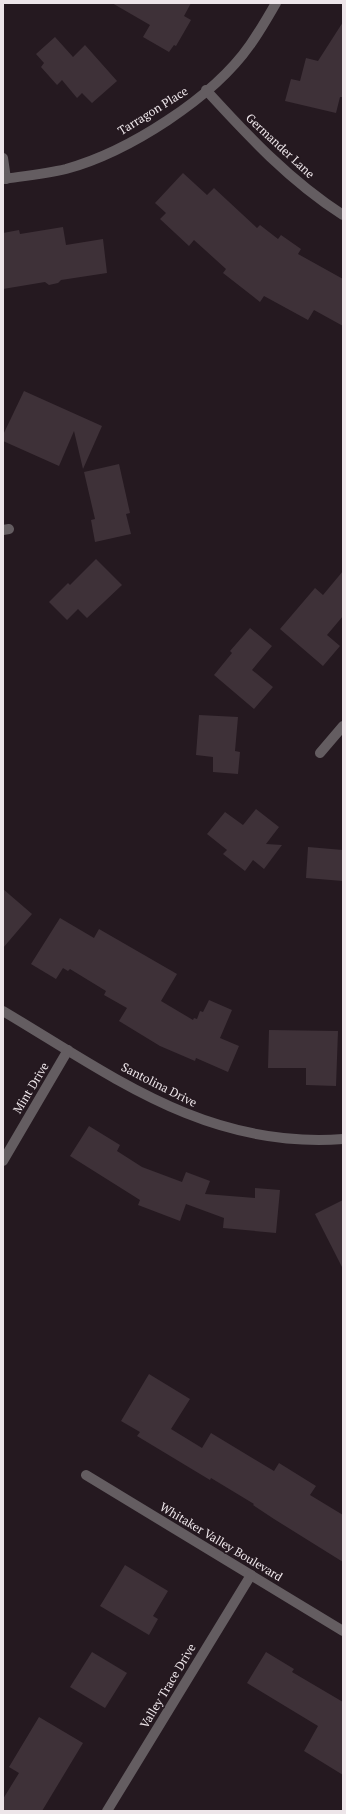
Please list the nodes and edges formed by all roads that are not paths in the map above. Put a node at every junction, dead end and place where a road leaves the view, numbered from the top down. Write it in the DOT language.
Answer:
graph roads {
  1 [pos="276,3"];
  2 [pos="206,90"];
  3 [pos="3,158"];
  4 [pos="5,179"];
  5 [pos="343,215"];
  6 [pos="343,726"];
  7 [pos="320,753"];
  8 [pos="3,1011"];
  9 [pos="68,1050"];
  10 [pos="343,1139"];
  11 [pos="3,1161"];
  12 [pos="86,1475"];
  13 [pos="251,1575"];
  14 [pos="343,1631"];
  15 [pos="108,1811"];
  1 -- 2 [label="street, Tarragon Place"];
  2 -- 4 [label="street, Tarragon Place"];
  2 -- 5 [label="street, Germander Lane"];
  3 -- 4 [label="street"];
  6 -- 7 [label="street"];
  8 -- 9 [label="street, Santolina Drive"];
  9 -- 10 [label="street, Santolina Drive"];
  9 -- 11 [label="street, Mint Drive"];
  12 -- 13 [label="street, Whitaker Valley Boulevard"];
  13 -- 14 [label="street, Whitaker Valley Boulevard"];
  13 -- 15 [label="street, Valley Trace Drive"];
}
